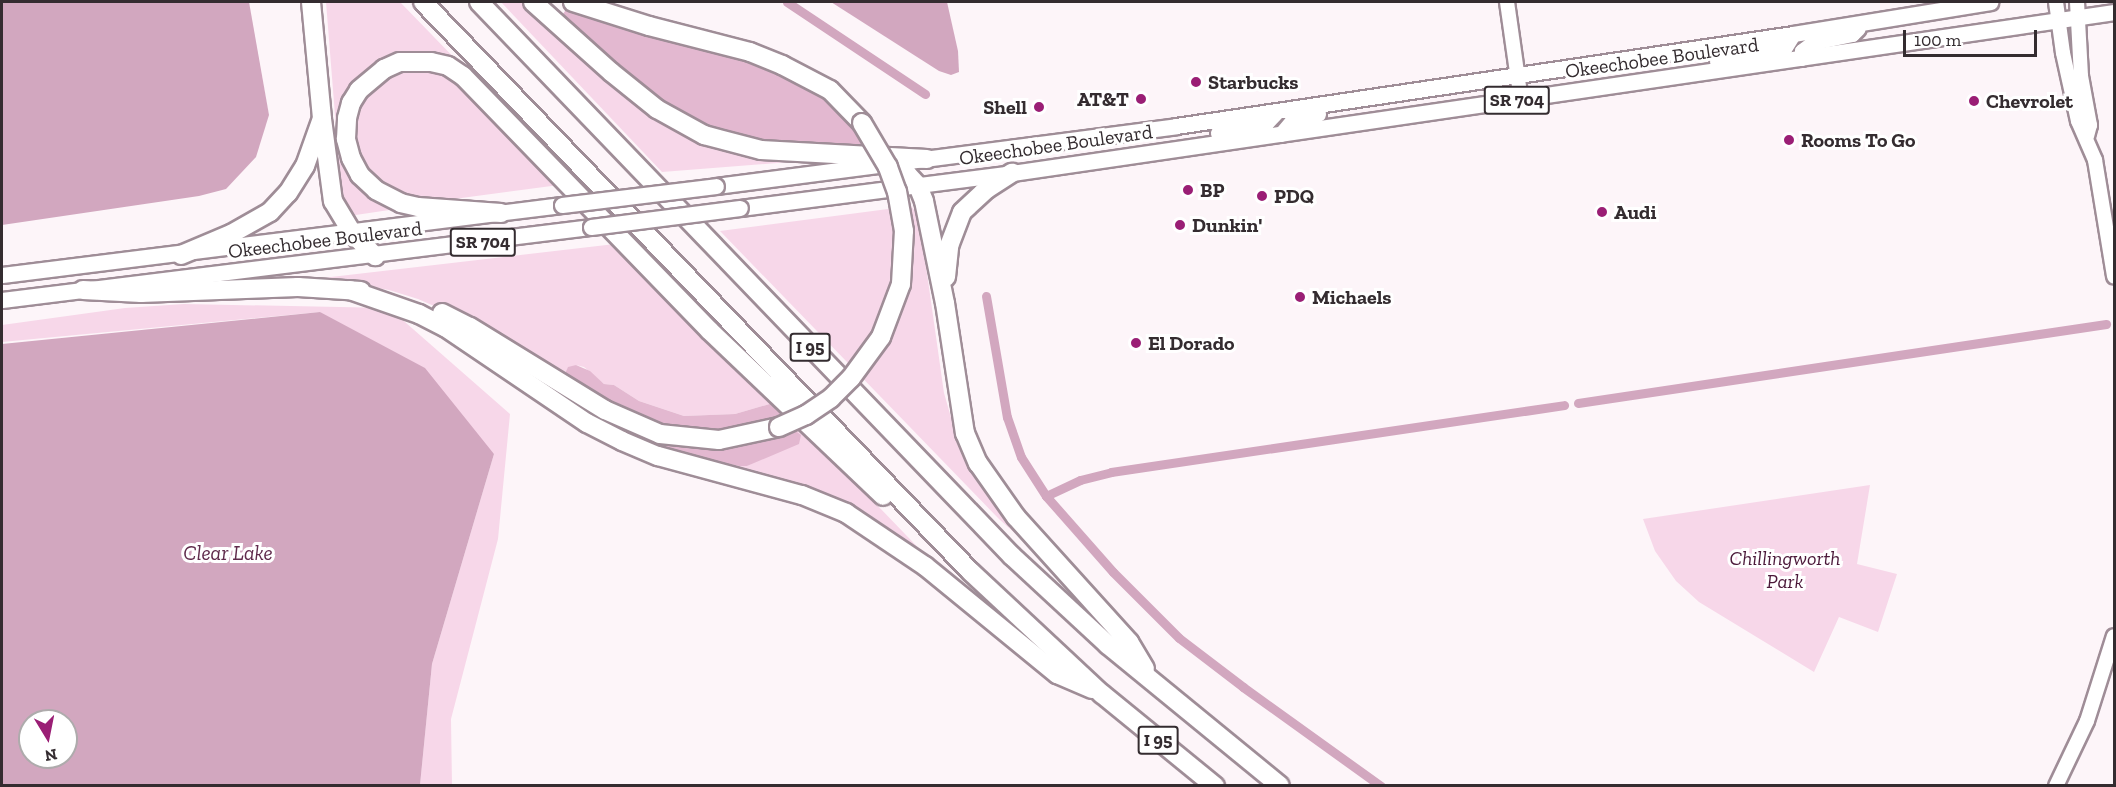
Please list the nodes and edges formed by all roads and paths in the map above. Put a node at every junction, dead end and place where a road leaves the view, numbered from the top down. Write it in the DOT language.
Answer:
graph roads {
  1 [pos="311,2"];
  2 [pos="423,2"];
  3 [pos="479,2"];
  4 [pos="533,2"];
  5 [pos="573,2"];
  6 [pos="1507,2"];
  7 [pos="1990,2"];
  8 [pos="2056,2"];
  9 [pos="2077,9"];
  10 [pos="2115,12"];
  11 [pos="1865,21"];
  12 [pos="2058,21"];
  13 [pos="1793,34"];
  14 [pos="1802,58"];
  15 [pos="1709,72"];
  16 [pos="1518,75"];
  17 [pos="1356,99"];
  18 [pos="1521,100"];
  19 [pos="1277,111"];
  20 [pos="322,119"];
  21 [pos="1281,134"];
  22 [pos="2087,136"];
  23 [pos="1170,150"];
  24 [pos="927,159"];
  25 [pos="884,165"];
  26 [pos="1012,173"];
  27 [pos="918,186"];
  28 [pos="501,213"];
  29 [pos="352,233"];
  30 [pos="181,255"];
  31 [pos="375,256"];
  32 [pos="2,275"];
  33 [pos="2115,276"];
  34 [pos="84,290"];
  35 [pos="350,290"];
  36 [pos="2,300"];
  37 [pos="945,303"];
  38 [pos="939,538"];
  39 [pos="2115,636"];
  40 [pos="1152,681"];
  41 [pos="1102,694"];
  42 [pos="1215,786"];
  43 [pos="1280,786"];
  44 [pos="2056,786"];
  1 -- 20 [label="highway"];
  2 -- 38 [label="highway, I 95"];
  3 -- 40 [label="highway, I 95"];
  4 -- 24 [label="highway"];
  5 -- 35 [label="highway, bridge"];
  6 -- 16 [label="street"];
  7 -- 11 [label="main road, Okeechobee Boulevard / SR 704"];
  8 -- 12 [label="street"];
  9 -- 10 [label="main road, Okeechobee Boulevard / SR 704"];
  9 -- 12 [label="main road, Okeechobee Boulevard / SR 704"];
  9 -- 22 [label="street"];
  11 -- 13 [label="main road, Okeechobee Boulevard / SR 704"];
  11 -- 14 [label="main road"];
  12 -- 14 [label="main road, Okeechobee Boulevard / SR 704"];
  12 -- 22 [label="street"];
  13 -- 15 [label="main road"];
  13 -- 16 [label="main road, Okeechobee Boulevard / SR 704"];
  14 -- 15 [label="main road, Okeechobee Boulevard / SR 704"];
  15 -- 18 [label="main road, Okeechobee Boulevard / SR 704"];
  16 -- 17 [label="main road, Okeechobee Boulevard / SR 704"];
  16 -- 18 [label="street"];
  17 -- 19 [label="main road, Okeechobee Boulevard / SR 704"];
  17 -- 21 [label="main road"];
  18 -- 21 [label="main road, Okeechobee Boulevard / SR 704"];
  19 -- 23 [label="main road"];
  19 -- 24 [label="main road, Okeechobee Boulevard / SR 704"];
  20 -- 29 [label="highway"];
  20 -- 30 [label="highway"];
  21 -- 23 [label="main road, Okeechobee Boulevard / SR 704"];
  22 -- 33 [label="street"];
  23 -- 26 [label="main road, Okeechobee Boulevard / SR 704"];
  24 -- 25 [label="main road, Okeechobee Boulevard / SR 704"];
  25 -- 27 [label="highway"];
  25 -- 28 [label="main road, Okeechobee Boulevard / SR 704, bridge"];
  26 -- 27 [label="main road, Okeechobee Boulevard / SR 704"];
  26 -- 37 [label="highway"];
  27 -- 31 [label="main road, Okeechobee Boulevard / SR 704, bridge"];
  27 -- 37 [label="highway"];
  28 -- 29 [label="main road, Okeechobee Boulevard / SR 704"];
  28 -- 38 [label="highway"];
  29 -- 30 [label="main road, Okeechobee Boulevard / SR 704"];
  29 -- 31 [label="highway"];
  30 -- 32 [label="main road, Okeechobee Boulevard / SR 704"];
  31 -- 34 [label="main road, Okeechobee Boulevard / SR 704"];
  34 -- 35 [label="highway"];
  34 -- 36 [label="main road, Okeechobee Boulevard / SR 704"];
  35 -- 41 [label="highway"];
  37 -- 40 [label="highway"];
  38 -- 41 [label="highway, I 95"];
  39 -- 44 [label="street"];
  40 -- 43 [label="highway, I 95"];
  41 -- 42 [label="highway, I 95"];
}
